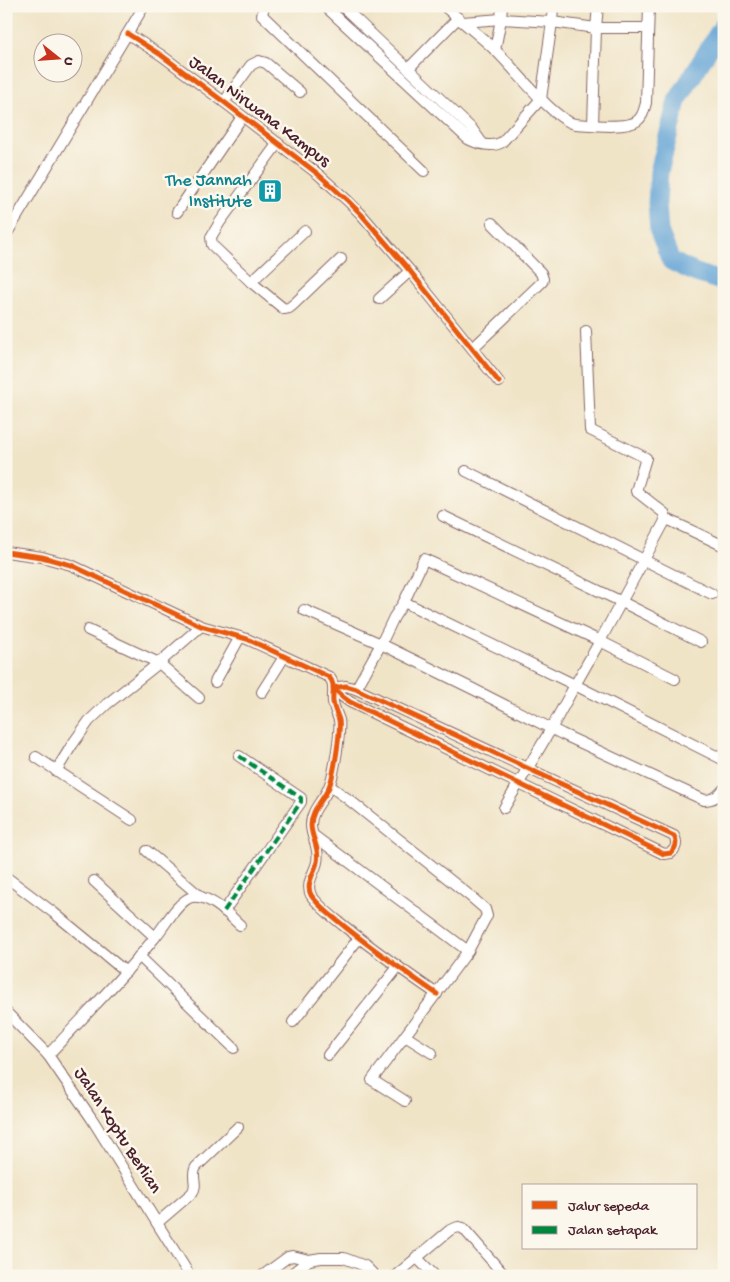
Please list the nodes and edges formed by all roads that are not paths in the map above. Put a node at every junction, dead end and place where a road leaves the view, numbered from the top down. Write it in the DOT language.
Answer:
graph roads {
  1 [pos="144,6"];
  2 [pos="264,6"];
  3 [pos="325,6"];
  4 [pos="342,6"];
  5 [pos="502,6"];
  6 [pos="553,6"];
  7 [pos="598,6"];
  8 [pos="649,6"];
  9 [pos="454,13"];
  10 [pos="355,18"];
  11 [pos="502,19"];
  12 [pos="552,22"];
  13 [pos="347,26"];
  14 [pos="596,28"];
  15 [pos="648,28"];
  16 [pos="128,34"];
  17 [pos="495,50"];
  18 [pos="408,74"];
  19 [pos="300,92"];
  20 [pos="541,100"];
  21 [pos="224,102"];
  22 [pos="242,117"];
  23 [pos="593,125"];
  24 [pos="278,143"];
  25 [pos="424,172"];
  26 [pos="178,212"];
  27 [pos="492,222"];
  28 [pos="305,231"];
  29 [pos="6,235"];
  30 [pos="341,259"];
  31 [pos="410,271"];
  32 [pos="251,282"];
  33 [pos="379,299"];
  34 [pos="586,332"];
  35 [pos="473,348"];
  36 [pos="499,382"];
  37 [pos="466,471"];
  38 [pos="443,516"];
  39 [pos="665,521"];
  40 [pos="724,546"];
  41 [pos="6,552"];
  42 [pos="645,560"];
  43 [pos="712,594"];
  44 [pos="404,602"];
  45 [pos="622,602"];
  46 [pos="304,610"];
  47 [pos="201,626"];
  48 [pos="88,630"];
  49 [pos="240,636"];
  50 [pos="600,641"];
  51 [pos="701,642"];
  52 [pos="382,644"];
  53 [pos="284,657"];
  54 [pos="159,663"];
  55 [pos="675,679"];
  56 [pos="215,682"];
  57 [pos="575,685"];
  58 [pos="333,688"];
  59 [pos="356,689"];
  60 [pos="262,692"];
  61 [pos="199,698"];
  62 [pos="551,729"];
  63 [pos="239,756"];
  64 [pos="36,757"];
  65 [pos="724,760"];
  66 [pos="528,769"];
  67 [pos="56,770"];
  68 [pos="519,783"];
  69 [pos="330,786"];
  70 [pos="724,789"];
  71 [pos="504,808"];
  72 [pos="132,820"];
  73 [pos="312,834"];
  74 [pos="147,851"];
  75 [pos="6,877"];
  76 [pos="94,881"];
  77 [pos="201,897"];
  78 [pos="224,911"];
  79 [pos="240,925"];
  80 [pos="156,937"];
  81 [pos="359,938"];
  82 [pos="468,951"];
  83 [pos="139,956"];
  84 [pos="398,967"];
  85 [pos="126,972"];
  86 [pos="437,994"];
  87 [pos="6,1012"];
  88 [pos="294,1022"];
  89 [pos="405,1036"];
  90 [pos="234,1048"];
  91 [pos="432,1053"];
  92 [pos="48,1055"];
  93 [pos="328,1055"];
  94 [pos="405,1101"];
  95 [pos="238,1127"];
  96 [pos="157,1223"];
  97 [pos="416,1257"];
  98 [pos="309,1260"];
  99 [pos="190,1276"];
  100 [pos="262,1276"];
  101 [pos="289,1276"];
  102 [pos="375,1276"];
  103 [pos="395,1276"];
  104 [pos="435,1276"];
  105 [pos="505,1276"];
  1 -- 16 [label="street"];
  2 -- 25 [label="street"];
  3 -- 13 [label="street"];
  4 -- 10 [label="street"];
  5 -- 11 [label="street"];
  6 -- 12 [label="street"];
  7 -- 14 [label="street"];
  8 -- 15 [label="street"];
  9 -- 11 [label="street"];
  9 -- 17 [label="street"];
  9 -- 18 [label="street"];
  10 -- 13 [label="street"];
  10 -- 18 [label="street"];
  11 -- 12 [label="street"];
  11 -- 17 [label="street"];
  12 -- 14 [label="street"];
  12 -- 20 [label="street"];
  13 -- 18 [label="street"];
  14 -- 15 [label="street"];
  14 -- 23 [label="street"];
  15 -- 23 [label="street"];
  16 -- 21 [label="street, Jalan Nirwana Kampus"];
  16 -- 29 [label="street"];
  17 -- 20 [label="street"];
  18 -- 20 [label="street"];
  19 -- 21 [label="street"];
  20 -- 23 [label="street"];
  21 -- 22 [label="street, Jalan Nirwana Kampus"];
  22 -- 24 [label="street, Jalan Nirwana Kampus"];
  22 -- 26 [label="street"];
  24 -- 31 [label="street, Jalan Nirwana Kampus"];
  24 -- 32 [label="street"];
  27 -- 35 [label="street"];
  28 -- 32 [label="street"];
  30 -- 32 [label="street"];
  31 -- 33 [label="street"];
  31 -- 35 [label="street, Jalan Nirwana Kampus"];
  34 -- 39 [label="street"];
  35 -- 36 [label="street, Jalan Nirwana Kampus"];
  37 -- 42 [label="street"];
  38 -- 45 [label="street"];
  39 -- 40 [label="street"];
  39 -- 42 [label="street"];
  41 -- 47 [label="street"];
  42 -- 43 [label="street"];
  42 -- 45 [label="street"];
  44 -- 50 [label="street"];
  44 -- 52 [label="street"];
  44 -- 57 [label="street"];
  45 -- 50 [label="street"];
  45 -- 51 [label="street"];
  46 -- 52 [label="street"];
  47 -- 49 [label="street"];
  47 -- 54 [label="street"];
  48 -- 54 [label="street"];
  49 -- 53 [label="street"];
  49 -- 56 [label="street"];
  50 -- 55 [label="street"];
  50 -- 57 [label="street"];
  52 -- 59 [label="street"];
  52 -- 62 [label="street"];
  53 -- 58 [label="street"];
  53 -- 60 [label="street"];
  54 -- 61 [label="street"];
  54 -- 67 [label="street"];
  57 -- 62 [label="street"];
  57 -- 65 [label="street"];
  58 -- 59 [label="street"];
  58 -- 68 [label="street"];
  58 -- 69 [label="street"];
  59 -- 66 [label="street"];
  62 -- 66 [label="street"];
  62 -- 70 [label="street"];
  63 -- 78 [label="street"];
  64 -- 67 [label="street"];
  66 -- 68 [label="street"];
  66 -- 68 [label="street"];
  67 -- 72 [label="street"];
  68 -- 71 [label="street"];
  69 -- 73 [label="street"];
  69 -- 82 [label="street"];
  73 -- 81 [label="street"];
  73 -- 82 [label="street"];
  74 -- 77 [label="street"];
  75 -- 85 [label="street"];
  76 -- 80 [label="street"];
  77 -- 78 [label="street"];
  77 -- 80 [label="street"];
  78 -- 79 [label="street"];
  80 -- 83 [label="street"];
  81 -- 84 [label="street"];
  81 -- 88 [label="street"];
  82 -- 86 [label="street"];
  83 -- 85 [label="street"];
  83 -- 90 [label="street"];
  84 -- 86 [label="street"];
  84 -- 93 [label="street"];
  85 -- 92 [label="street"];
  86 -- 89 [label="street"];
  87 -- 92 [label="street, Jalan Koptu Berlian"];
  89 -- 91 [label="street"];
  89 -- 94 [label="street"];
  92 -- 96 [label="street, Jalan Koptu Berlian"];
  95 -- 96 [label="street"];
  96 -- 99 [label="street, Jalan Koptu Berlian"];
  97 -- 103 [label="street"];
  97 -- 104 [label="street"];
  97 -- 105 [label="street"];
  98 -- 100 [label="street"];
  98 -- 101 [label="street"];
  98 -- 102 [label="street"];
}
